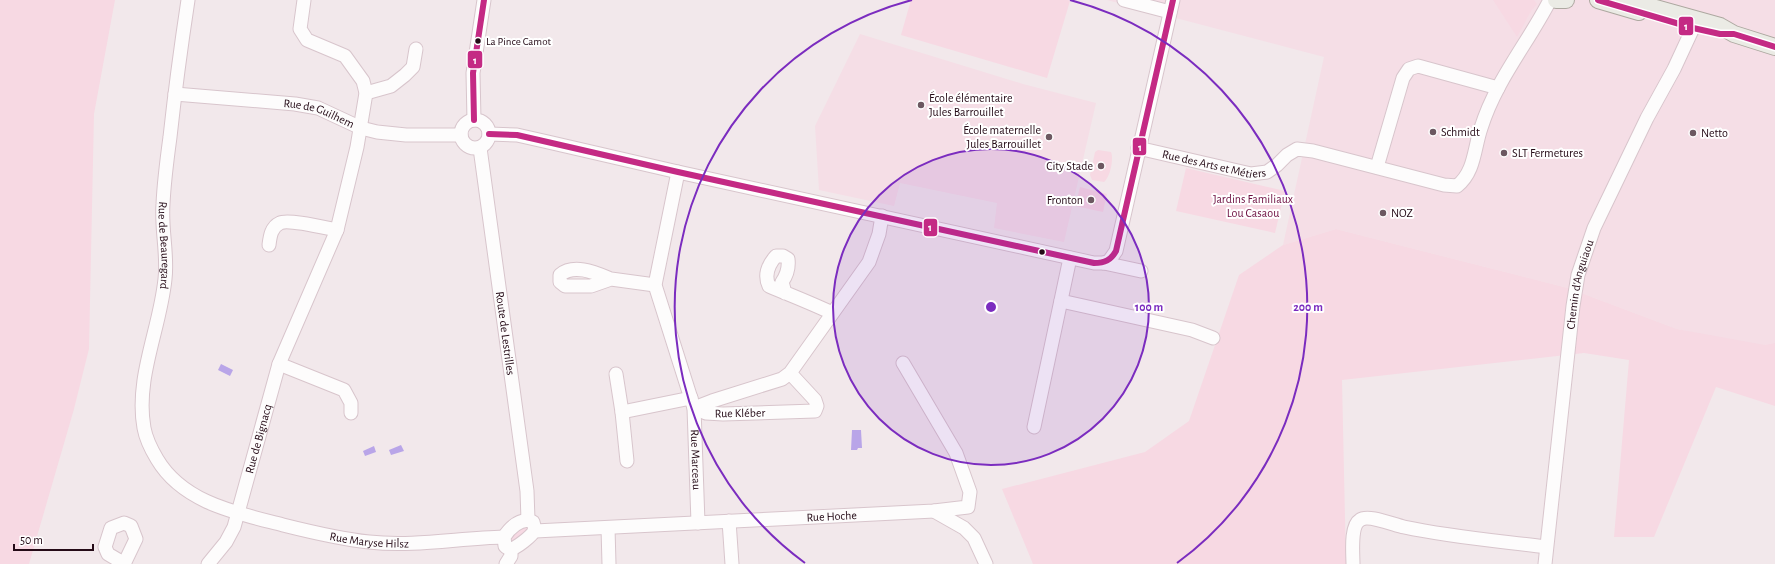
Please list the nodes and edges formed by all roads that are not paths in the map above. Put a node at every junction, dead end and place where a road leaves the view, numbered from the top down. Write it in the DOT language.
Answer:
graph roads {
  1 [pos="188,0"];
  2 [pos="304,0"];
  3 [pos="484,0"];
  4 [pos="1124,0"];
  5 [pos="1550,0"];
  6 [pos="1556,0"];
  7 [pos="1566,0"];
  8 [pos="1598,0"];
  9 [pos="1627,0"];
  10 [pos="1171,6"];
  11 [pos="1693,28"];
  12 [pos="1734,34"];
  13 [pos="1775,47"];
  14 [pos="416,49"];
  15 [pos="1498,88"];
  16 [pos="366,93"];
  17 [pos="175,94"];
  18 [pos="474,120"];
  19 [pos="361,128"];
  20 [pos="489,134"];
  21 [pos="461,135"];
  22 [pos="480,148"];
  23 [pos="1138,148"];
  24 [pos="1377,167"];
  25 [pos="678,172"];
  26 [pos="882,216"];
  27 [pos="337,230"];
  28 [pos="269,245"];
  29 [pos="1070,258"];
  30 [pos="1104,263"];
  31 [pos="1141,271"];
  32 [pos="611,279"];
  33 [pos="654,285"];
  34 [pos="785,293"];
  35 [pos="1061,301"];
  36 [pos="832,313"];
  37 [pos="1213,338"];
  38 [pos="903,363"];
  39 [pos="279,364"];
  40 [pos="790,373"];
  41 [pos="616,374"];
  42 [pos="693,403"];
  43 [pos="622,412"];
  44 [pos="351,413"];
  45 [pos="1034,427"];
  46 [pos="627,461"];
  47 [pos="934,511"];
  48 [pos="237,513"];
  49 [pos="729,521"];
  50 [pos="698,523"];
  51 [pos="531,525"];
  52 [pos="608,528"];
  53 [pos="504,537"];
  54 [pos="1546,547"];
  55 [pos="511,549"];
  56 [pos="208,564"];
  57 [pos="506,564"];
  58 [pos="609,564"];
  59 [pos="732,564"];
  60 [pos="986,564"];
  61 [pos="1353,564"];
  62 [pos="1545,564"];
  1 -- 17 [label="street, Rue de Beauregard"];
  2 -- 16 [label="street"];
  3 -- 18 [label="street"];
  4 -- 10 [label="street"];
  5 -- 15 [label="street, Rue des Arts et Métiers"];
  6 -- 7 [label="main road"];
  8 -- 11 [label="main road"];
  9 -- 12 [label="main road"];
  10 -- 23 [label="street"];
  11 -- 12 [label="main road"];
  11 -- 54 [label="street, Chemin d'Anguiaou"];
  12 -- 13 [label="main road"];
  14 -- 16 [label="street"];
  15 -- 24 [label="street, Rue des Arts et Métiers"];
  15 -- 24 [label="street"];
  16 -- 19 [label="street, Rue de Bignacq"];
  17 -- 19 [label="street, Rue de Guilhem"];
  17 -- 48 [label="street, Rue de Beauregard"];
  18 -- 20 [label="street"];
  18 -- 21 [label="street"];
  19 -- 21 [label="street, Rue de Guilhem"];
  19 -- 27 [label="street, Rue de Bignacq"];
  20 -- 22 [label="street"];
  20 -- 25 [label="street"];
  21 -- 22 [label="street"];
  22 -- 51 [label="street, Route de Lestrilles"];
  23 -- 24 [label="street, Rue des Arts et Métiers"];
  23 -- 30 [label="street"];
  25 -- 26 [label="street"];
  25 -- 33 [label="street"];
  26 -- 29 [label="street"];
  26 -- 36 [label="street, Rue Kléber"];
  27 -- 28 [label="street"];
  27 -- 39 [label="street, Rue de Bignacq"];
  29 -- 30 [label="street"];
  29 -- 35 [label="street"];
  30 -- 31 [label="street"];
  32 -- 33 [label="street"];
  33 -- 42 [label="street, Rue Marceau"];
  34 -- 36 [label="street"];
  35 -- 37 [label="street"];
  35 -- 45 [label="street"];
  36 -- 40 [label="street, Rue Kléber"];
  38 -- 47 [label="street, Rue Hoche"];
  39 -- 44 [label="street"];
  39 -- 48 [label="street, Rue de Bignacq"];
  40 -- 42 [label="street, Rue Kléber"];
  40 -- 42 [label="street, Rue Kléber"];
  41 -- 43 [label="street"];
  42 -- 43 [label="street"];
  42 -- 50 [label="street, Rue Marceau"];
  43 -- 46 [label="street"];
  47 -- 49 [label="street, Rue Hoche"];
  47 -- 60 [label="street"];
  48 -- 53 [label="street, Rue Maryse Hilsz"];
  48 -- 56 [label="street, Rue de Bignacq"];
  49 -- 50 [label="street, Rue Hoche"];
  49 -- 59 [label="street"];
  50 -- 52 [label="street, Rue Hoche"];
  51 -- 52 [label="street, Rue Hoche"];
  51 -- 53 [label="street"];
  51 -- 55 [label="street"];
  52 -- 58 [label="street"];
  53 -- 55 [label="street"];
  54 -- 61 [label="street"];
  54 -- 62 [label="street, Chemin d'Anguiaou"];
  55 -- 57 [label="street"];
}
